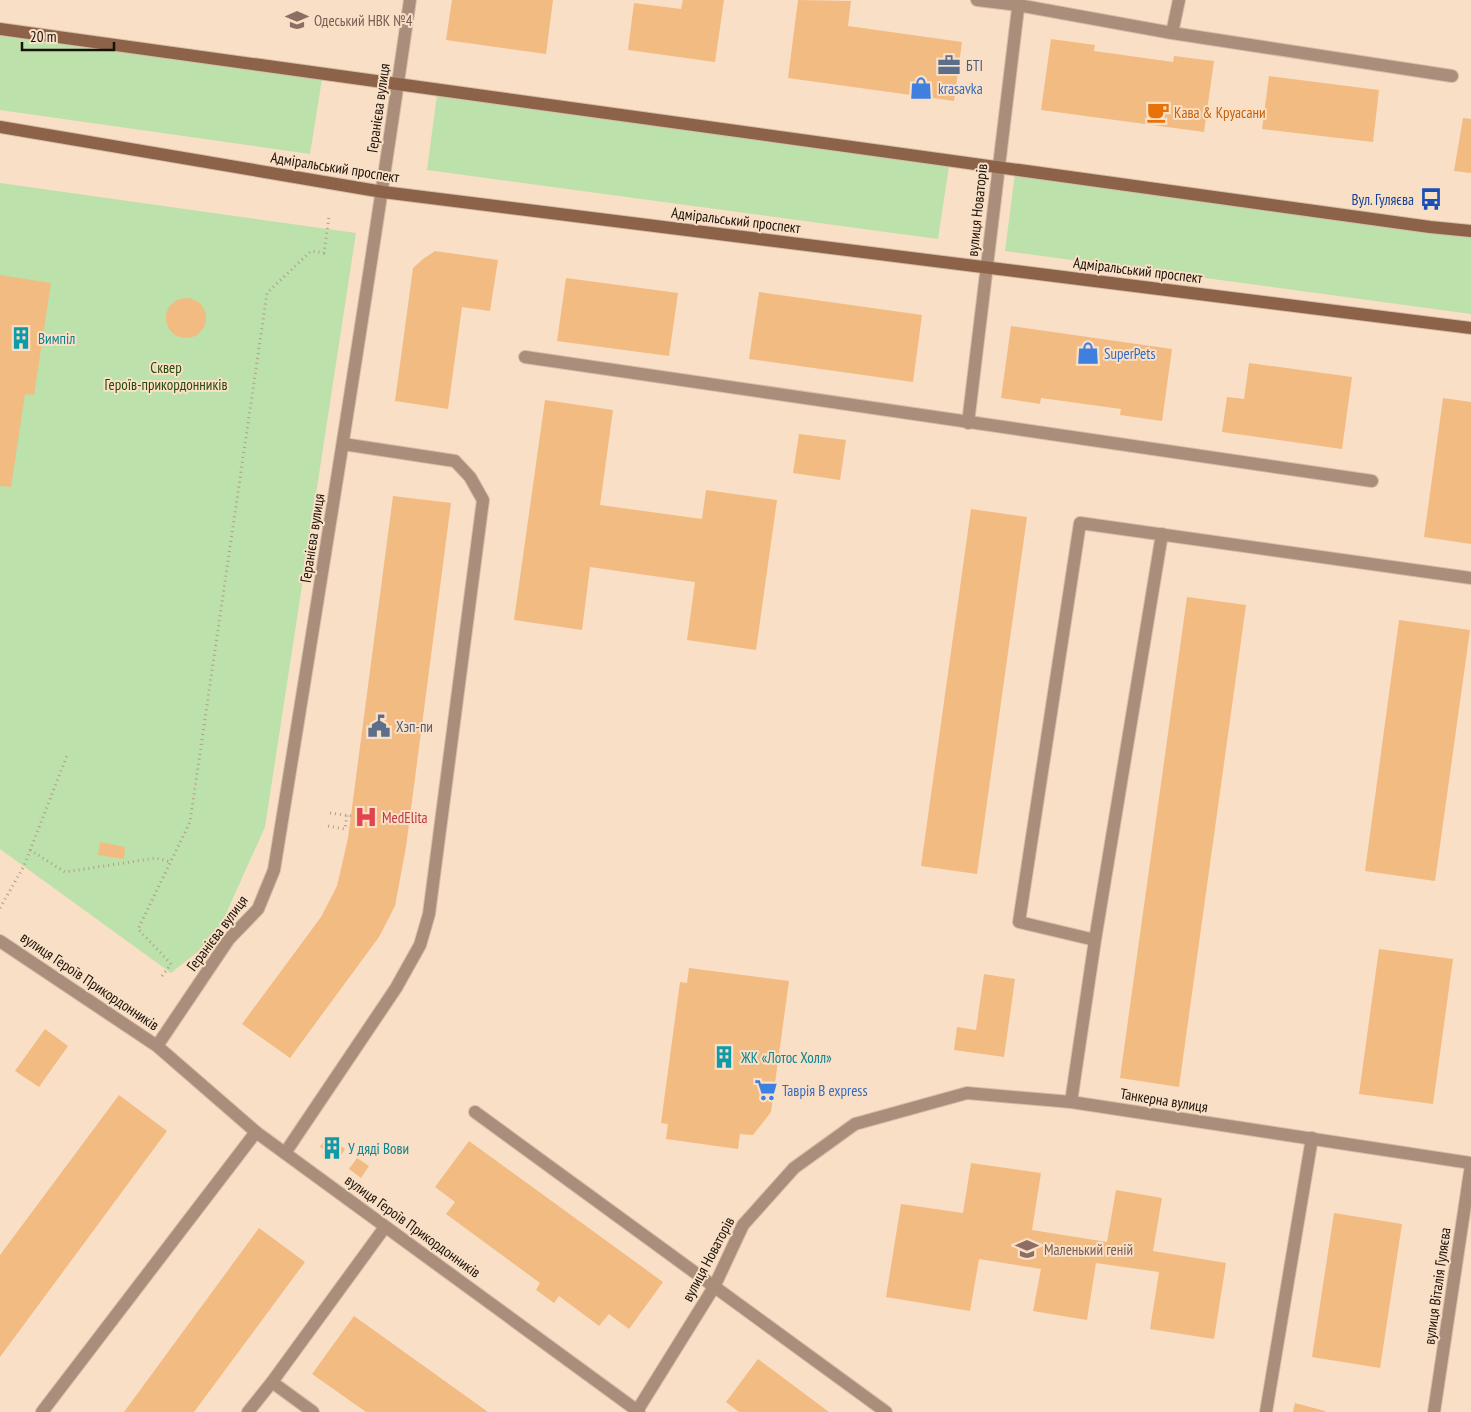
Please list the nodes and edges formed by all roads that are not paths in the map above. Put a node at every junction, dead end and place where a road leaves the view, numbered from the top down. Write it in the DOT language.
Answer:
graph roads {
  1 [pos="410,0"];
  2 [pos="977,0"];
  3 [pos="1179,0"];
  4 [pos="1018,2"];
  5 [pos="0,29"];
  6 [pos="1172,33"];
  7 [pos="1452,76"];
  8 [pos="398,84"];
  9 [pos="0,127"];
  10 [pos="998,166"];
  11 [pos="383,192"];
  12 [pos="1471,231"];
  13 [pos="988,268"];
  14 [pos="1471,328"];
  15 [pos="525,357"];
  16 [pos="968,423"];
  17 [pos="343,444"];
  18 [pos="1372,481"];
  19 [pos="1162,534"];
  20 [pos="1471,578"];
  21 [pos="1095,940"];
  22 [pos="0,941"];
  23 [pos="157,1046"];
  24 [pos="1071,1102"];
  25 [pos="475,1112"];
  26 [pos="855,1124"];
  27 [pos="256,1132"];
  28 [pos="1312,1138"];
  29 [pos="285,1153"];
  30 [pos="1471,1164"];
  31 [pos="385,1227"];
  32 [pos="714,1287"];
  33 [pos="272,1382"];
  34 [pos="42,1412"];
  35 [pos="248,1412"];
  36 [pos="313,1412"];
  37 [pos="638,1412"];
  38 [pos="886,1412"];
  39 [pos="1266,1412"];
  40 [pos="1434,1412"];
  1 -- 8 [label="street, Геранієва вулиця"];
  2 -- 4 [label="street"];
  3 -- 6 [label="street"];
  4 -- 6 [label="street"];
  4 -- 10 [label="street, вулиця Новаторів"];
  5 -- 8 [label="main road"];
  6 -- 7 [label="street"];
  8 -- 10 [label="main road"];
  8 -- 11 [label="street, Геранієва вулиця"];
  9 -- 11 [label="main road, Адміральський проспект"];
  10 -- 12 [label="main road"];
  10 -- 13 [label="street, вулиця Новаторів"];
  11 -- 13 [label="main road, Адміральський проспект"];
  11 -- 17 [label="street, Геранієва вулиця"];
  13 -- 14 [label="main road, Адміральський проспект"];
  13 -- 16 [label="street, вулиця Новаторів"];
  15 -- 16 [label="street"];
  16 -- 18 [label="street"];
  17 -- 23 [label="street, Геранієва вулиця"];
  17 -- 29 [label="street"];
  19 -- 20 [label="street"];
  19 -- 21 [label="street"];
  19 -- 21 [label="street"];
  21 -- 24 [label="street"];
  22 -- 23 [label="street, вулиця Героїв Прикордонників"];
  23 -- 27 [label="street, вулиця Героїв Прикордонників"];
  24 -- 26 [label="street, Танкерна вулиця"];
  24 -- 28 [label="street, Танкерна вулиця"];
  25 -- 32 [label="street"];
  26 -- 32 [label="street, вулиця Новаторів"];
  27 -- 29 [label="street, вулиця Героїв Прикордонників"];
  27 -- 34 [label="street"];
  28 -- 30 [label="street, Танкерна вулиця"];
  28 -- 39 [label="street"];
  29 -- 31 [label="street, вулиця Героїв Прикордонників"];
  30 -- 40 [label="street, вулиця Віталія Гуляєва"];
  31 -- 33 [label="street"];
  31 -- 37 [label="street, вулиця Героїв Прикордонників"];
  32 -- 37 [label="street, вулиця Новаторів"];
  32 -- 38 [label="street"];
  33 -- 35 [label="street"];
  33 -- 36 [label="street"];
}
